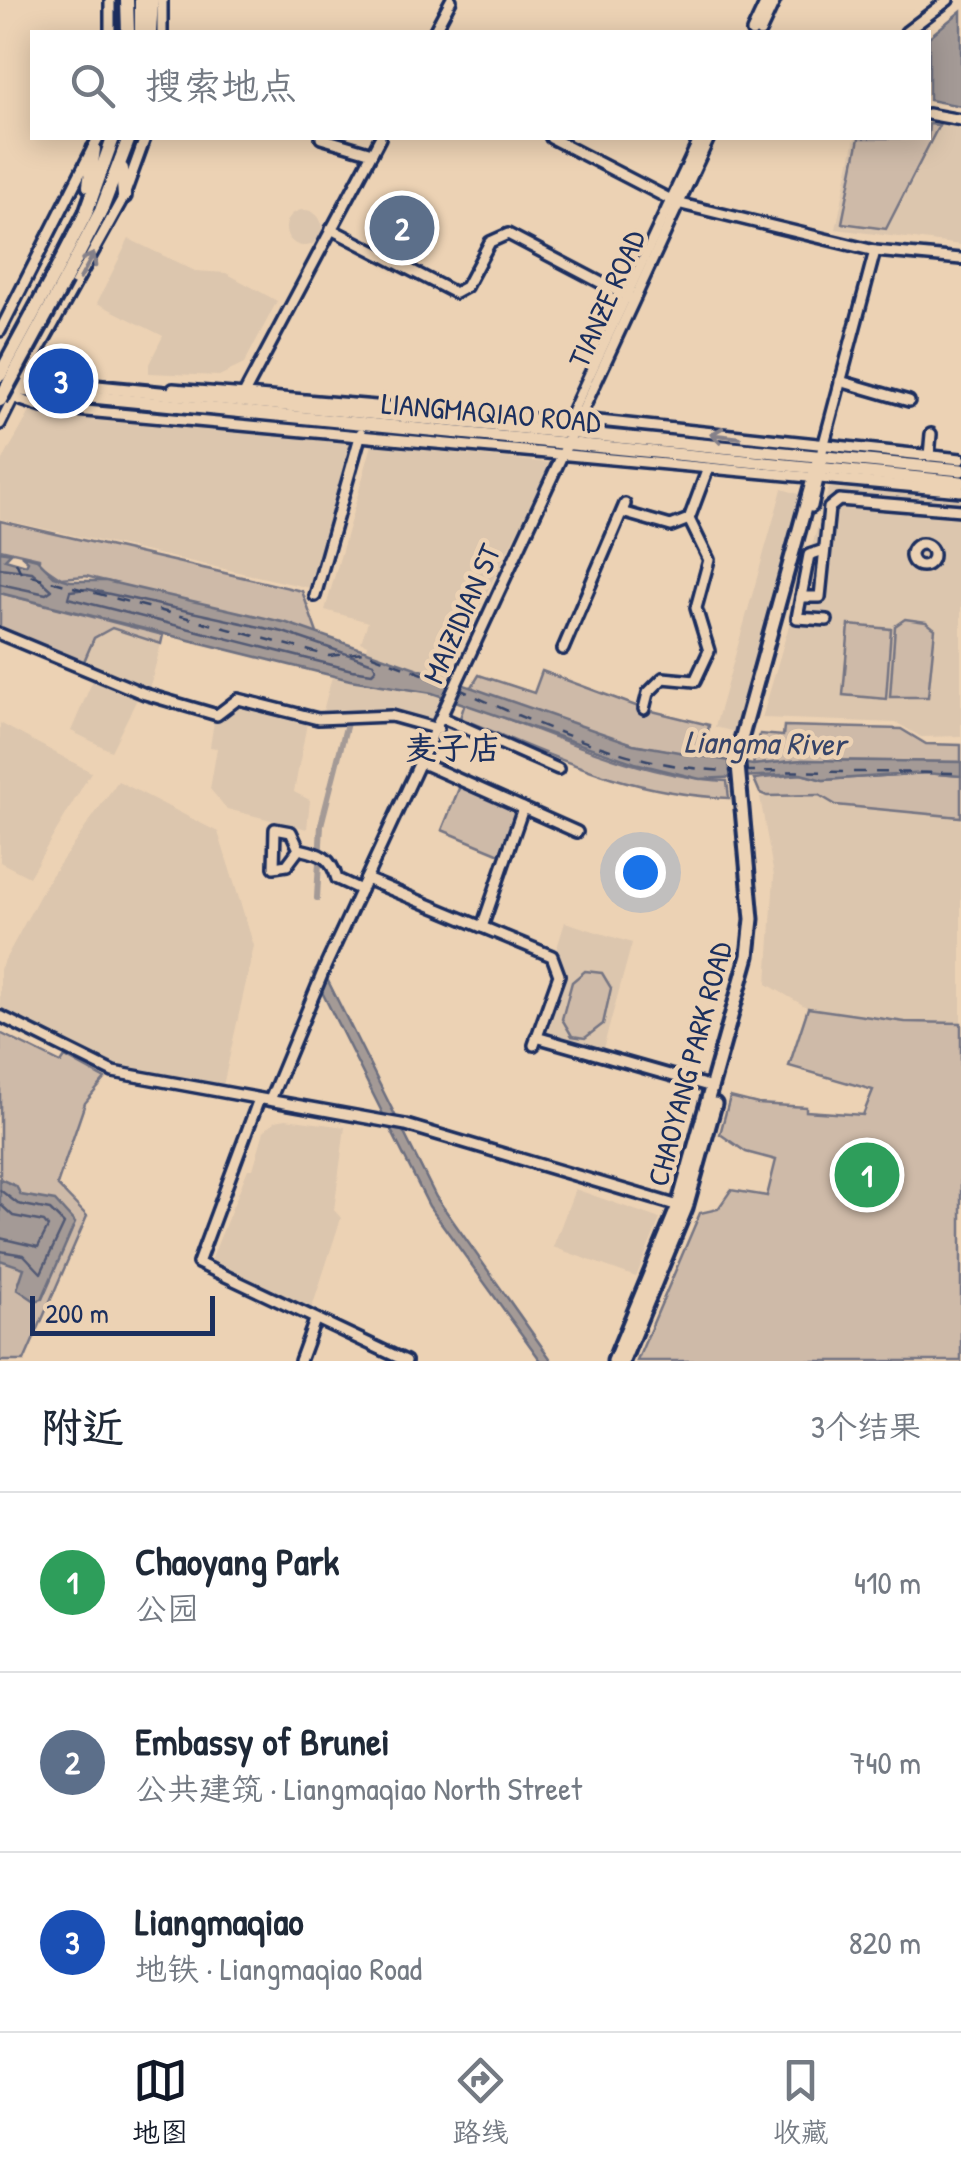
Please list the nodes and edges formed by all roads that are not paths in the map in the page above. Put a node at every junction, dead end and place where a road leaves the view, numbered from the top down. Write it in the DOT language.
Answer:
graph roads {
  1 [pos="110,0"];
  2 [pos="451,0"];
  3 [pos="767,0"];
  4 [pos="775,0"];
  5 [pos="948,0"];
  6 [pos="143,1"];
  7 [pos="110,30"];
  8 [pos="129,30"];
  9 [pos="141,30"];
  10 [pos="150,30"];
  11 [pos="161,30"];
  12 [pos="435,30"];
  13 [pos="753,30"];
  14 [pos="761,30"];
  15 [pos="909,30"];
  16 [pos="931,115"];
  17 [pos="961,120"];
  18 [pos="111,140"];
  19 [pos="143,140"];
  20 [pos="328,140"];
  21 [pos="379,140"];
  22 [pos="555,140"];
  23 [pos="699,140"];
  24 [pos="708,140"];
  25 [pos="130,142"];
  26 [pos="96,143"];
  27 [pos="372,152"];
  28 [pos="121,164"];
  29 [pos="124,196"];
  30 [pos="674,202"];
  31 [pos="86,212"];
  32 [pos="331,228"];
  33 [pos="875,251"];
  34 [pos="961,260"];
  35 [pos="59,277"];
  36 [pos="26,282"];
  37 [pos="629,298"];
  38 [pos="68,299"];
  39 [pos="0,332"];
  40 [pos="0,349"];
  41 [pos="32,363"];
  42 [pos="840,381"];
  43 [pos="6,390"];
  44 [pos="243,399"];
  45 [pos="909,400"];
  46 [pos="580,419"];
  47 [pos="0,424"];
  48 [pos="363,426"];
  49 [pos="931,434"];
  50 [pos="566,438"];
  51 [pos="929,456"];
  52 [pos="961,459"];
  53 [pos="819,461"];
  54 [pos="708,468"];
  55 [pos="961,470"];
  56 [pos="961,482"];
  57 [pos="924,483"];
  58 [pos="961,491"];
  59 [pos="919,509"];
  60 [pos="961,510"];
  61 [pos="689,519"];
  62 [pos="824,550"];
  63 [pos="803,554"];
  64 [pos="316,596"];
  65 [pos="801,597"];
  66 [pos="827,620"];
  67 [pos="0,634"];
  68 [pos="563,649"];
  69 [pos="644,709"];
  70 [pos="443,718"];
  71 [pos="438,729"];
  72 [pos="741,753"];
  73 [pos="422,764"];
  74 [pos="558,769"];
  75 [pos="743,786"];
  76 [pos="524,808"];
  77 [pos="577,832"];
  78 [pos="300,850"];
  79 [pos="366,879"];
  80 [pos="361,890"];
  81 [pos="482,927"];
  82 [pos="0,1016"];
  83 [pos="712,1087"];
  84 [pos="264,1099"];
  85 [pos="682,1207"];
  86 [pos="316,1320"];
  87 [pos="300,1361"];
  88 [pos="406,1361"];
  89 [pos="614,1361"];
  90 [pos="623,1361"];
  1 -- 7 [label="street"];
  2 -- 12 [label="street"];
  3 -- 13 [label="street"];
  4 -- 14 [label="street"];
  5 -- 15 [label="street"];
  6 -- 8 [label="highway"];
  6 -- 9 [label="highway"];
  6 -- 10 [label="highway"];
  6 -- 11 [label="street"];
  16 -- 17 [label="street"];
  18 -- 31 [label="highway"];
  19 -- 29 [label="street"];
  20 -- 27 [label="street"];
  21 -- 27 [label="street"];
  22 -- 30 [label="street"];
  23 -- 30 [label="street, TIANZE ROAD"];
  24 -- 30 [label="street, TIANZE ROAD"];
  25 -- 28 [label="highway"];
  26 -- 31 [label="highway"];
  26 -- 36 [label="street"];
  27 -- 32 [label="street"];
  28 -- 29 [label="highway"];
  28 -- 35 [label="highway"];
  38 -- 29 [label="street, one-way"];
  30 -- 33 [label="street"];
  30 -- 37 [label="street, TIANZE ROAD"];
  31 -- 35 [label="highway"];
  32 -- 37 [label="street"];
  32 -- 44 [label="street"];
  33 -- 34 [label="street"];
  33 -- 42 [label="street"];
  35 -- 43 [label="highway, bridge"];
  35 -- 43 [label="highway, bridge"];
  36 -- 38 [label="street"];
  36 -- 39 [label="street"];
  37 -- 46 [label="street, TIANZE ROAD"];
  37 -- 50 [label="street, TIANZE ROAD"];
  38 -- 41 [label="street"];
  40 -- 41 [label="street"];
  41 -- 43 [label="street"];
  42 -- 45 [label="street"];
  42 -- 53 [label="street"];
  43 -- 44 [label="main road, LIANGMAQIAO ROAD"];
  43 -- 47 [label="street"];
  43 -- 48 [label="main road, LIANGMAQIAO ROAD"];
  44 -- 48 [label="main road, LIANGMAQIAO ROAD"];
  44 -- 50 [label="street"];
  46 -- 50 [label="street, TIANZE ROAD"];
  53 -- 46 [label="street, one-way"];
  48 -- 50 [label="main road, LIANGMAQIAO ROAD"];
  48 -- 50 [label="street"];
  48 -- 64 [label="street"];
  49 -- 51 [label="street"];
  50 -- 53 [label="main road, LIANGMAQIAO ROAD"];
  50 -- 54 [label="street"];
  50 -- 70 [label="street, MAIZIDIAN ST"];
  51 -- 52 [label="street"];
  51 -- 53 [label="street"];
  53 -- 54 [label="street"];
  53 -- 55 [label="main road, LIANGMAQIAO ROAD"];
  53 -- 57 [label="main road, LIANGMAQIAO ROAD"];
  53 -- 63 [label="main road, CHAOYANG PARK ROAD"];
  53 -- 72 [label="main road, CHAOYANG PARK ROAD"];
  54 -- 61 [label="street"];
  56 -- 57 [label="main road, LIANGMAQIAO ROAD"];
  57 -- 58 [label="street"];
  57 -- 59 [label="street"];
  59 -- 60 [label="street"];
  59 -- 62 [label="street"];
  61 -- 68 [label="street"];
  61 -- 69 [label="street"];
  62 -- 63 [label="street"];
  62 -- 65 [label="street"];
  63 -- 65 [label="street"];
  63 -- 72 [label="main road, CHAOYANG PARK ROAD"];
  65 -- 66 [label="street"];
  67 -- 71 [label="street"];
  70 -- 71 [label="street, MAIZIDIAN ST"];
  70 -- 74 [label="street"];
  71 -- 73 [label="street, MAIZIDIAN ST"];
  72 -- 75 [label="main road, CHAOYANG PARK ROAD"];
  73 -- 76 [label="street"];
  73 -- 79 [label="street, MAIZIDIAN ST"];
  75 -- 83 [label="main road, CHAOYANG PARK ROAD"];
  75 -- 85 [label="main road, CHAOYANG PARK ROAD"];
  76 -- 77 [label="street"];
  76 -- 81 [label="street"];
  78 -- 80 [label="street"];
  79 -- 80 [label="street, MAIZIDIAN ST"];
  79 -- 81 [label="street"];
  80 -- 84 [label="street, MAIZIDIAN ST"];
  81 -- 83 [label="street"];
  82 -- 84 [label="street"];
  83 -- 85 [label="main road, CHAOYANG PARK ROAD"];
  84 -- 85 [label="street"];
  84 -- 86 [label="street, MAIZIDIAN ST"];
  85 -- 89 [label="main road, CHAOYANG PARK ROAD"];
  85 -- 90 [label="main road, CHAOYANG PARK ROAD"];
  86 -- 87 [label="street"];
  86 -- 88 [label="street"];
}
